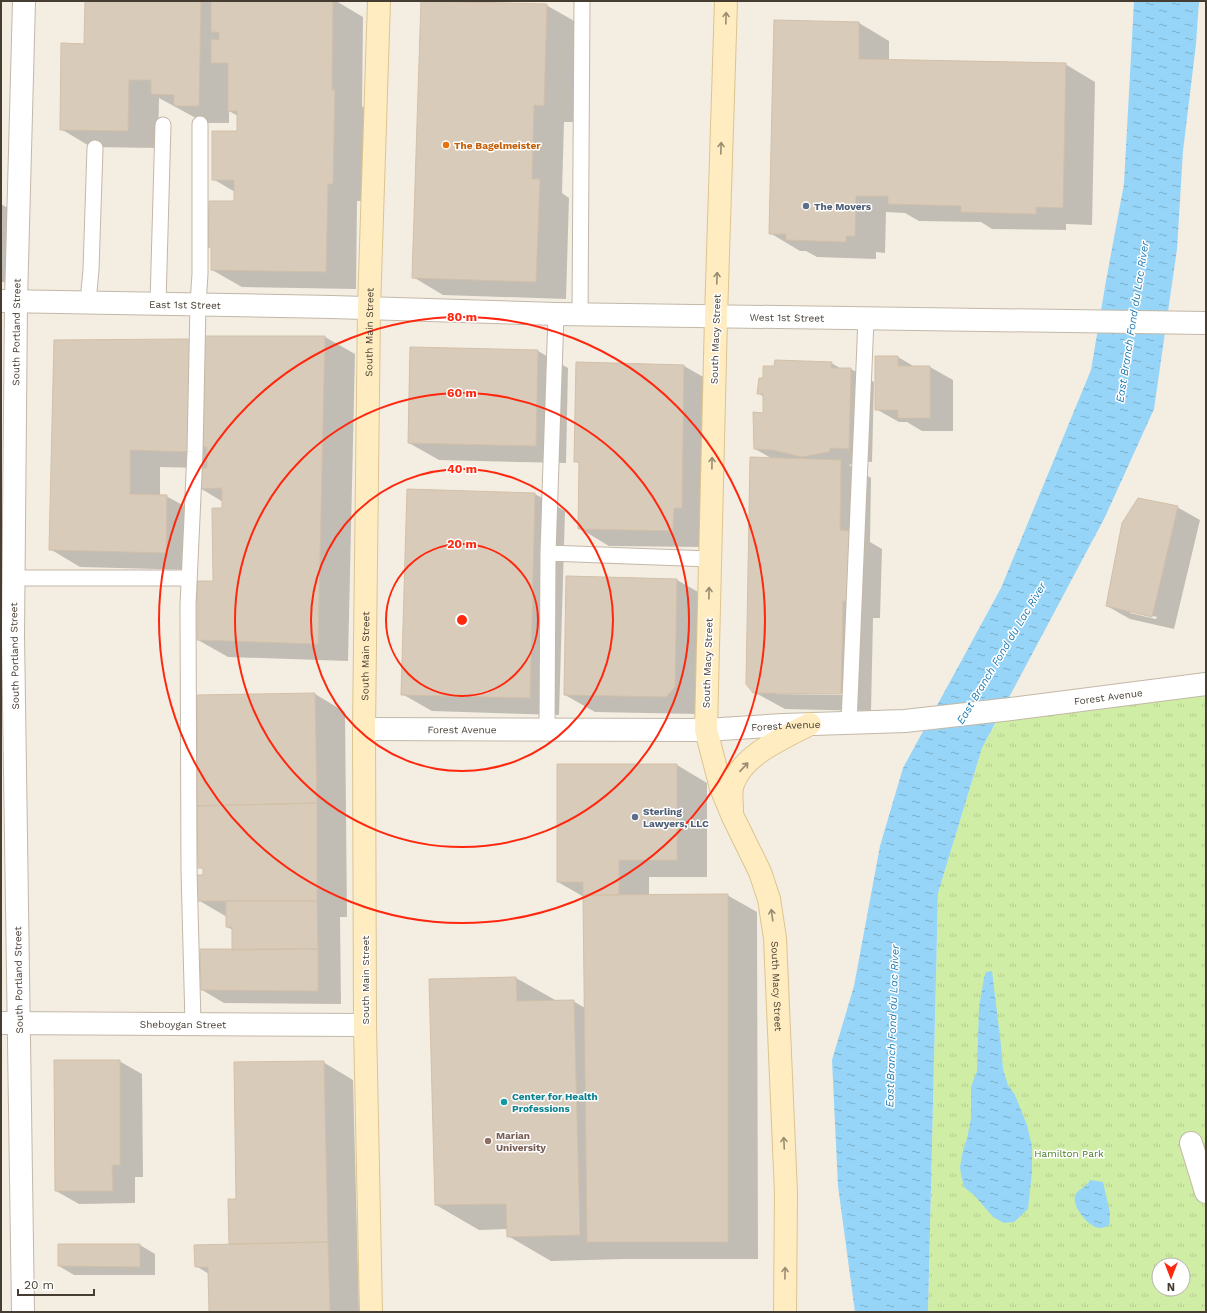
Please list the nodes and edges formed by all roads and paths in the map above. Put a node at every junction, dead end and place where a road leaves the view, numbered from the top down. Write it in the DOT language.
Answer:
graph roads {
  1 [pos="24,1"];
  2 [pos="379,1"];
  3 [pos="582,1"];
  4 [pos="726,1"];
  5 [pos="200,124"];
  6 [pos="163,125"];
  7 [pos="95,148"];
  8 [pos="8,301"];
  9 [pos="88,302"];
  10 [pos="158,303"];
  11 [pos="198,304"];
  12 [pos="369,308"];
  13 [pos="556,314"];
  14 [pos="580,315"];
  15 [pos="716,317"];
  16 [pos="866,319"];
  17 [pos="1206,323"];
  18 [pos="548,552"];
  19 [pos="710,559"];
  20 [pos="14,578"];
  21 [pos="189,578"];
  22 [pos="1206,684"];
  23 [pos="849,723"];
  24 [pos="810,724"];
  25 [pos="364,730"];
  26 [pos="547,730"];
  27 [pos="706,730"];
  28 [pos="733,816"];
  29 [pos="10,1023"];
  30 [pos="193,1023"];
  31 [pos="365,1025"];
  32 [pos="1192,1143"];
  33 [pos="1206,1192"];
  34 [pos="23,1312"];
  35 [pos="371,1312"];
  36 [pos="785,1312"];
  1 -- 8 [label="street, South Portland Street"];
  2 -- 12 [label="main road, South Main Street"];
  3 -- 14 [label="lane"];
  15 -- 4 [label="main road, South Macy Street, one-way"];
  5 -- 11 [label="lane"];
  6 -- 10 [label="lane"];
  7 -- 9 [label="lane"];
  8 -- 9 [label="street, East 1st Street"];
  8 -- 20 [label="street, South Portland Street"];
  9 -- 10 [label="street, East 1st Street"];
  10 -- 11 [label="street, East 1st Street"];
  11 -- 12 [label="street, East 1st Street"];
  11 -- 21 [label="lane"];
  12 -- 13 [label="street, West 1st Street"];
  12 -- 25 [label="main road, South Main Street"];
  13 -- 14 [label="street, West 1st Street"];
  13 -- 18 [label="lane"];
  14 -- 15 [label="street, West 1st Street"];
  15 -- 16 [label="street, West 1st Street"];
  19 -- 15 [label="main road, South Macy Street, one-way"];
  16 -- 17 [label="street, West 1st Street"];
  16 -- 23 [label="lane"];
  18 -- 19 [label="lane"];
  18 -- 26 [label="lane"];
  27 -- 19 [label="main road, South Macy Street, one-way"];
  20 -- 21 [label="lane"];
  20 -- 29 [label="street, South Portland Street"];
  21 -- 30 [label="lane"];
  22 -- 23 [label="street, Forest Avenue"];
  23 -- 24 [label="street, Forest Avenue"];
  24 -- 27 [label="street, Forest Avenue"];
  28 -- 24 [label="main road, one-way"];
  25 -- 26 [label="street, Forest Avenue"];
  25 -- 31 [label="main road, South Main Street"];
  26 -- 27 [label="street, Forest Avenue"];
  27 -- 28 [label="main road, South Macy Street"];
  36 -- 28 [label="main road, South Macy Street, one-way"];
  29 -- 30 [label="street, Sheboygan Street"];
  29 -- 34 [label="street, South Portland Street"];
  30 -- 31 [label="street, Sheboygan Street"];
  31 -- 35 [label="main road, South Main Street"];
  32 -- 33 [label="street"];
}
